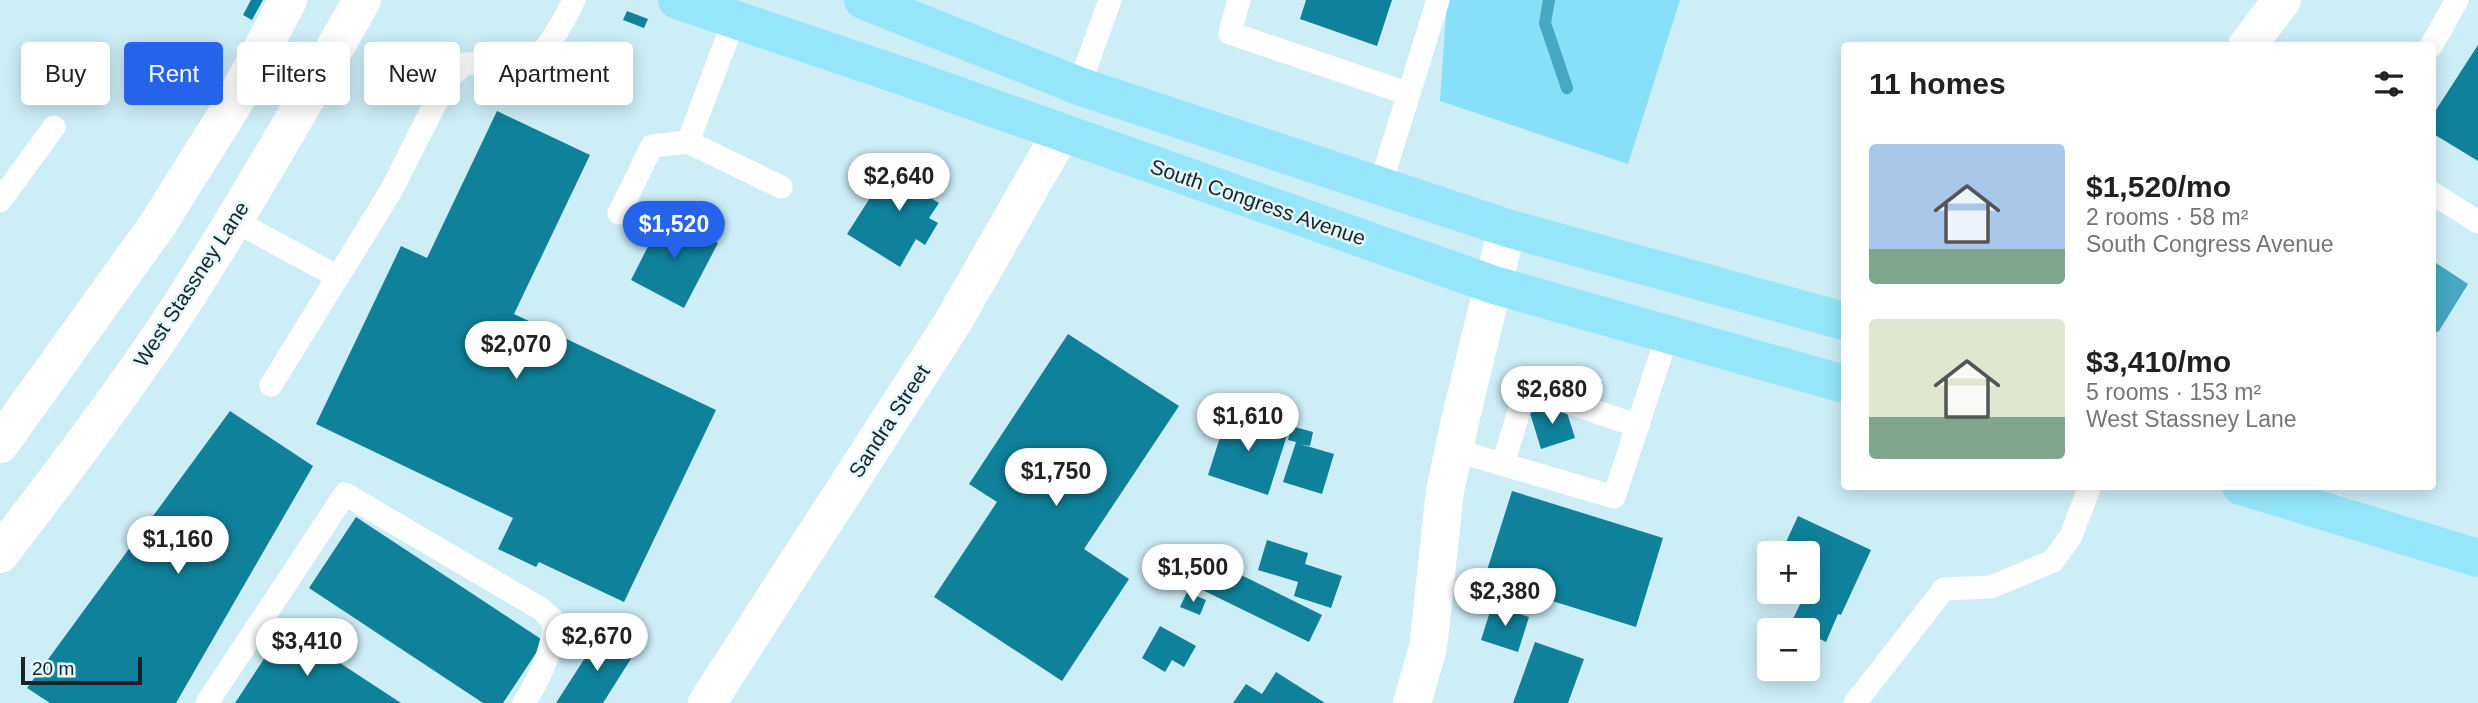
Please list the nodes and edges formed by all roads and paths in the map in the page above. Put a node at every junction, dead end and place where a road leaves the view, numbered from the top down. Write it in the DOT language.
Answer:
graph roads {
  1 [pos="288,0"];
  2 [pos="362,0"];
  3 [pos="574,0"];
  4 [pos="677,0"];
  5 [pos="863,0"];
  6 [pos="1110,0"];
  7 [pos="1239,0"];
  8 [pos="1438,0"];
  9 [pos="2282,0"];
  10 [pos="2292,0"];
  11 [pos="2457,0"];
  12 [pos="734,20"];
  13 [pos="2250,42"];
  14 [pos="2279,42"];
  15 [pos="2433,42"];
  16 [pos="1079,86"];
  17 [pos="1409,94"];
  18 [pos="54,127"];
  19 [pos="1062,133"];
  20 [pos="688,142"];
  21 [pos="1380,186"];
  22 [pos="781,187"];
  23 [pos="2436,196"];
  24 [pos="0,201"];
  25 [pos="619,213"];
  26 [pos="233,220"];
  27 [pos="2478,222"];
  28 [pos="1507,228"];
  29 [pos="338,277"];
  30 [pos="1494,285"];
  31 [pos="1841,320"];
  32 [pos="1668,333"];
  33 [pos="1841,383"];
  34 [pos="271,385"];
  35 [pos="1638,426"];
  36 [pos="0,444"];
  37 [pos="1454,450"];
  38 [pos="1503,464"];
  39 [pos="2088,490"];
  40 [pos="2254,490"];
  41 [pos="0,554"];
  42 [pos="2478,558"];
  43 [pos="208,703"];
  44 [pos="524,703"];
  45 [pos="707,703"];
  46 [pos="1412,703"];
  47 [pos="1855,703"];
  1 -- 36 [label="street"];
  2 -- 26 [label="street, West Stassney Lane"];
  3 -- 29 [label="lane"];
  4 -- 12 [label="main road, South Congress Avenue"];
  5 -- 16 [label="main road"];
  6 -- 16 [label="lane"];
  7 -- 17 [label="lane"];
  8 -- 17 [label="lane"];
  9 -- 13 [label="street"];
  10 -- 14 [label="street"];
  11 -- 15 [label="lane"];
  12 -- 19 [label="main road, South Congress Avenue"];
  12 -- 20 [label="lane"];
  16 -- 21 [label="main road"];
  17 -- 21 [label="lane"];
  18 -- 24 [label="lane"];
  19 -- 30 [label="main road, South Congress Avenue"];
  19 -- 45 [label="street, Sandra Street"];
  20 -- 22 [label="lane"];
  20 -- 25 [label="lane"];
  21 -- 28 [label="main road"];
  23 -- 27 [label="lane"];
  26 -- 29 [label="lane"];
  26 -- 41 [label="street, West Stassney Lane"];
  28 -- 30 [label="street"];
  28 -- 31 [label="main road"];
  29 -- 34 [label="lane"];
  30 -- 32 [label="main road, South Congress Avenue"];
  30 -- 37 [label="street"];
  32 -- 33 [label="main road, South Congress Avenue"];
  32 -- 35 [label="lane"];
  35 -- 38 [label="lane"];
  35 -- 38 [label="lane"];
  37 -- 38 [label="lane"];
  37 -- 46 [label="street"];
  39 -- 47 [label="lane"];
  40 -- 42 [label="main road"];
  43 -- 44 [label="lane"];
}
